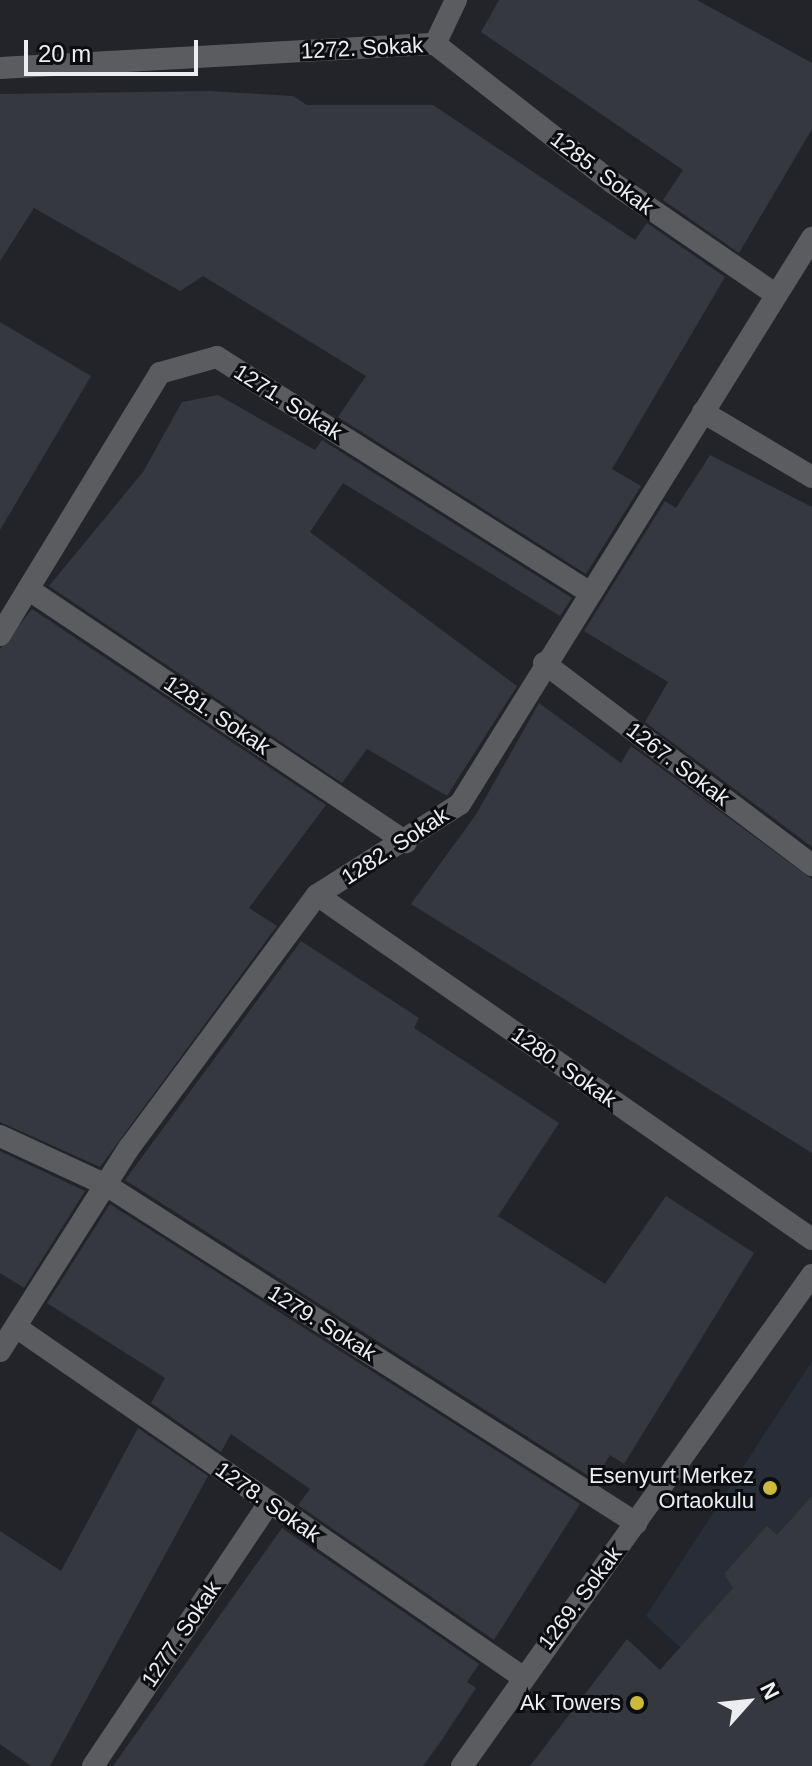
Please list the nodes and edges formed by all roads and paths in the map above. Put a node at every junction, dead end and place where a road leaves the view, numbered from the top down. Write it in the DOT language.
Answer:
graph roads {
  1 [pos="456,0"];
  2 [pos="435,44"];
  3 [pos="0,68"];
  4 [pos="812,238"];
  5 [pos="775,294"];
  6 [pos="703,412"];
  7 [pos="812,477"];
  8 [pos="28,589"];
  9 [pos="587,591"];
  10 [pos="0,635"];
  11 [pos="544,663"];
  12 [pos="406,842"];
  13 [pos="812,865"];
  14 [pos="317,895"];
  15 [pos="0,1136"];
  16 [pos="106,1185"];
  17 [pos="812,1239"];
  18 [pos="812,1275"];
  19 [pos="16,1327"];
  20 [pos="0,1351"];
  21 [pos="269,1503"];
  22 [pos="636,1523"];
  23 [pos="521,1676"];
  24 [pos="93,1766"];
  25 [pos="462,1766"];
  1 -- 2 [label="street, 1272. Sokak"];
  2 -- 3 [label="street, 1272. Sokak"];
  2 -- 5 [label="street, 1285. Sokak"];
  4 -- 5 [label="street, 1282. Sokak"];
  5 -- 6 [label="street, 1282. Sokak"];
  6 -- 7 [label="street"];
  6 -- 9 [label="street, 1282. Sokak"];
  8 -- 9 [label="street, 1271. Sokak"];
  8 -- 10 [label="street, 1271. Sokak"];
  8 -- 12 [label="street, 1281. Sokak"];
  9 -- 11 [label="street, 1282. Sokak"];
  11 -- 12 [label="street, 1282. Sokak"];
  11 -- 13 [label="street, 1267. Sokak"];
  12 -- 14 [label="street, 1282. Sokak"];
  14 -- 16 [label="street, 1282. Sokak"];
  14 -- 17 [label="street, 1280. Sokak"];
  15 -- 16 [label="street, 1279. Sokak"];
  16 -- 19 [label="street, 1282. Sokak"];
  16 -- 22 [label="street, 1279. Sokak"];
  18 -- 22 [label="street, 1269. Sokak"];
  19 -- 20 [label="street, 1282. Sokak"];
  19 -- 21 [label="street, 1278. Sokak"];
  21 -- 23 [label="street, 1278. Sokak"];
  21 -- 24 [label="street, 1277. Sokak"];
  22 -- 23 [label="street, 1269. Sokak"];
  23 -- 25 [label="street, 1269. Sokak"];
}
